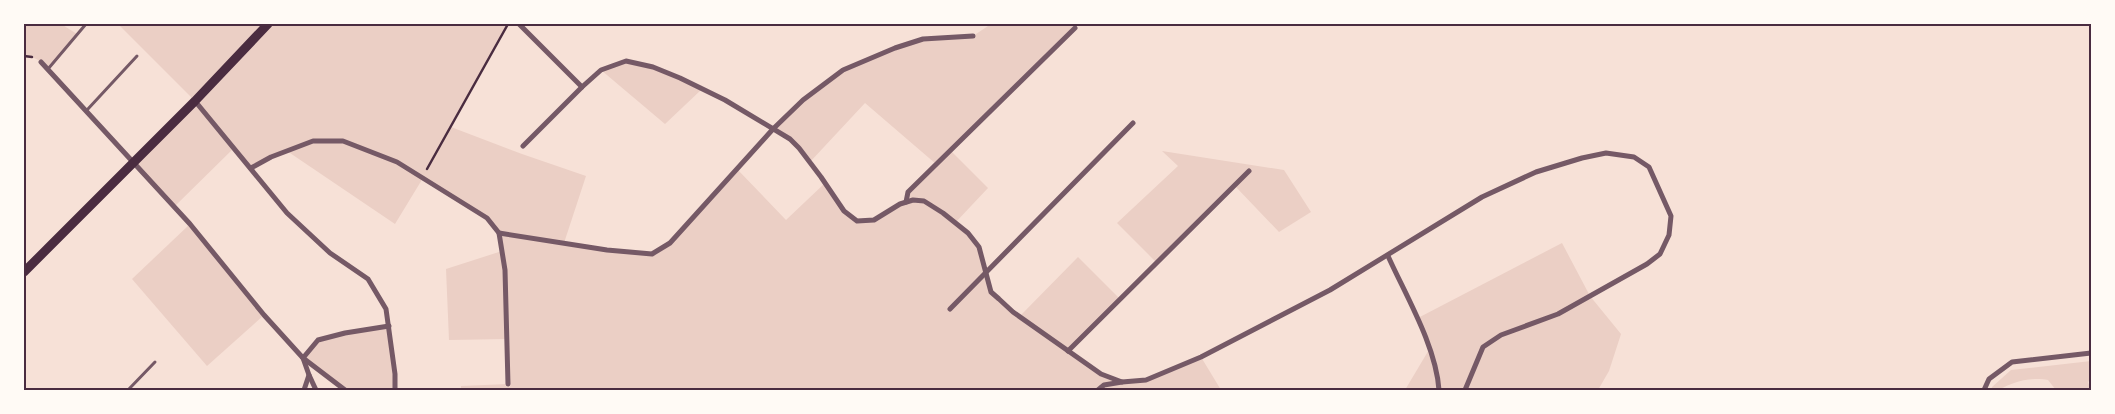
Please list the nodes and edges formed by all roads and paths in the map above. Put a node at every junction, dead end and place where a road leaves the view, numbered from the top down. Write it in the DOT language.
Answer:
graph roads {
  1 [pos="86,24"];
  2 [pos="268,24"];
  3 [pos="508,24"];
  4 [pos="519,24"];
  5 [pos="1076,28"];
  6 [pos="973,36"];
  7 [pos="137,56"];
  8 [pos="41,62"];
  9 [pos="48,68"];
  10 [pos="582,87"];
  11 [pos="195,101"];
  12 [pos="87,110"];
  13 [pos="1133,123"];
  14 [pos="773,129"];
  15 [pos="523,146"];
  16 [pos="135,162"];
  17 [pos="251,168"];
  18 [pos="1250,171"];
  19 [pos="422,177"];
  20 [pos="906,202"];
  21 [pos="500,233"];
  22 [pos="1388,256"];
  23 [pos="24,272"];
  24 [pos="987,273"];
  25 [pos="950,308"];
  26 [pos="388,326"];
  27 [pos="1068,351"];
  28 [pos="2091,353"];
  29 [pos="303,358"];
  30 [pos="155,362"];
  31 [pos="309,375"];
  32 [pos="1122,382"];
  33 [pos="508,384"];
  34 [pos="128,390"];
  35 [pos="304,390"];
  36 [pos="316,390"];
  37 [pos="345,390"];
  38 [pos="395,390"];
  39 [pos="1098,390"];
  40 [pos="1440,390"];
  41 [pos="1465,390"];
  42 [pos="1984,390"];
  1 -- 9 [label="lane"];
  2 -- 11 [label="main road"];
  3 -- 19 [label="path"];
  4 -- 10 [label="street"];
  5 -- 20 [label="street"];
  6 -- 14 [label="street"];
  7 -- 12 [label="lane"];
  8 -- 9 [label="street"];
  9 -- 12 [label="street"];
  10 -- 14 [label="street"];
  10 -- 15 [label="street"];
  11 -- 16 [label="main road"];
  11 -- 17 [label="street"];
  12 -- 16 [label="street"];
  13 -- 24 [label="street"];
  14 -- 20 [label="street"];
  14 -- 21 [label="street"];
  16 -- 23 [label="main road"];
  16 -- 29 [label="street"];
  17 -- 19 [label="street"];
  17 -- 26 [label="street"];
  18 -- 27 [label="street"];
  19 -- 21 [label="street"];
  20 -- 24 [label="street"];
  21 -- 33 [label="street"];
  22 -- 32 [label="street"];
  22 -- 40 [label="street"];
  22 -- 41 [label="street"];
  24 -- 25 [label="street"];
  24 -- 27 [label="street"];
  26 -- 29 [label="street"];
  26 -- 38 [label="street"];
  27 -- 32 [label="street"];
  28 -- 42 [label="street"];
  29 -- 31 [label="street"];
  29 -- 37 [label="street"];
  30 -- 34 [label="lane"];
  31 -- 35 [label="street"];
  31 -- 36 [label="street"];
  32 -- 39 [label="street"];
}
